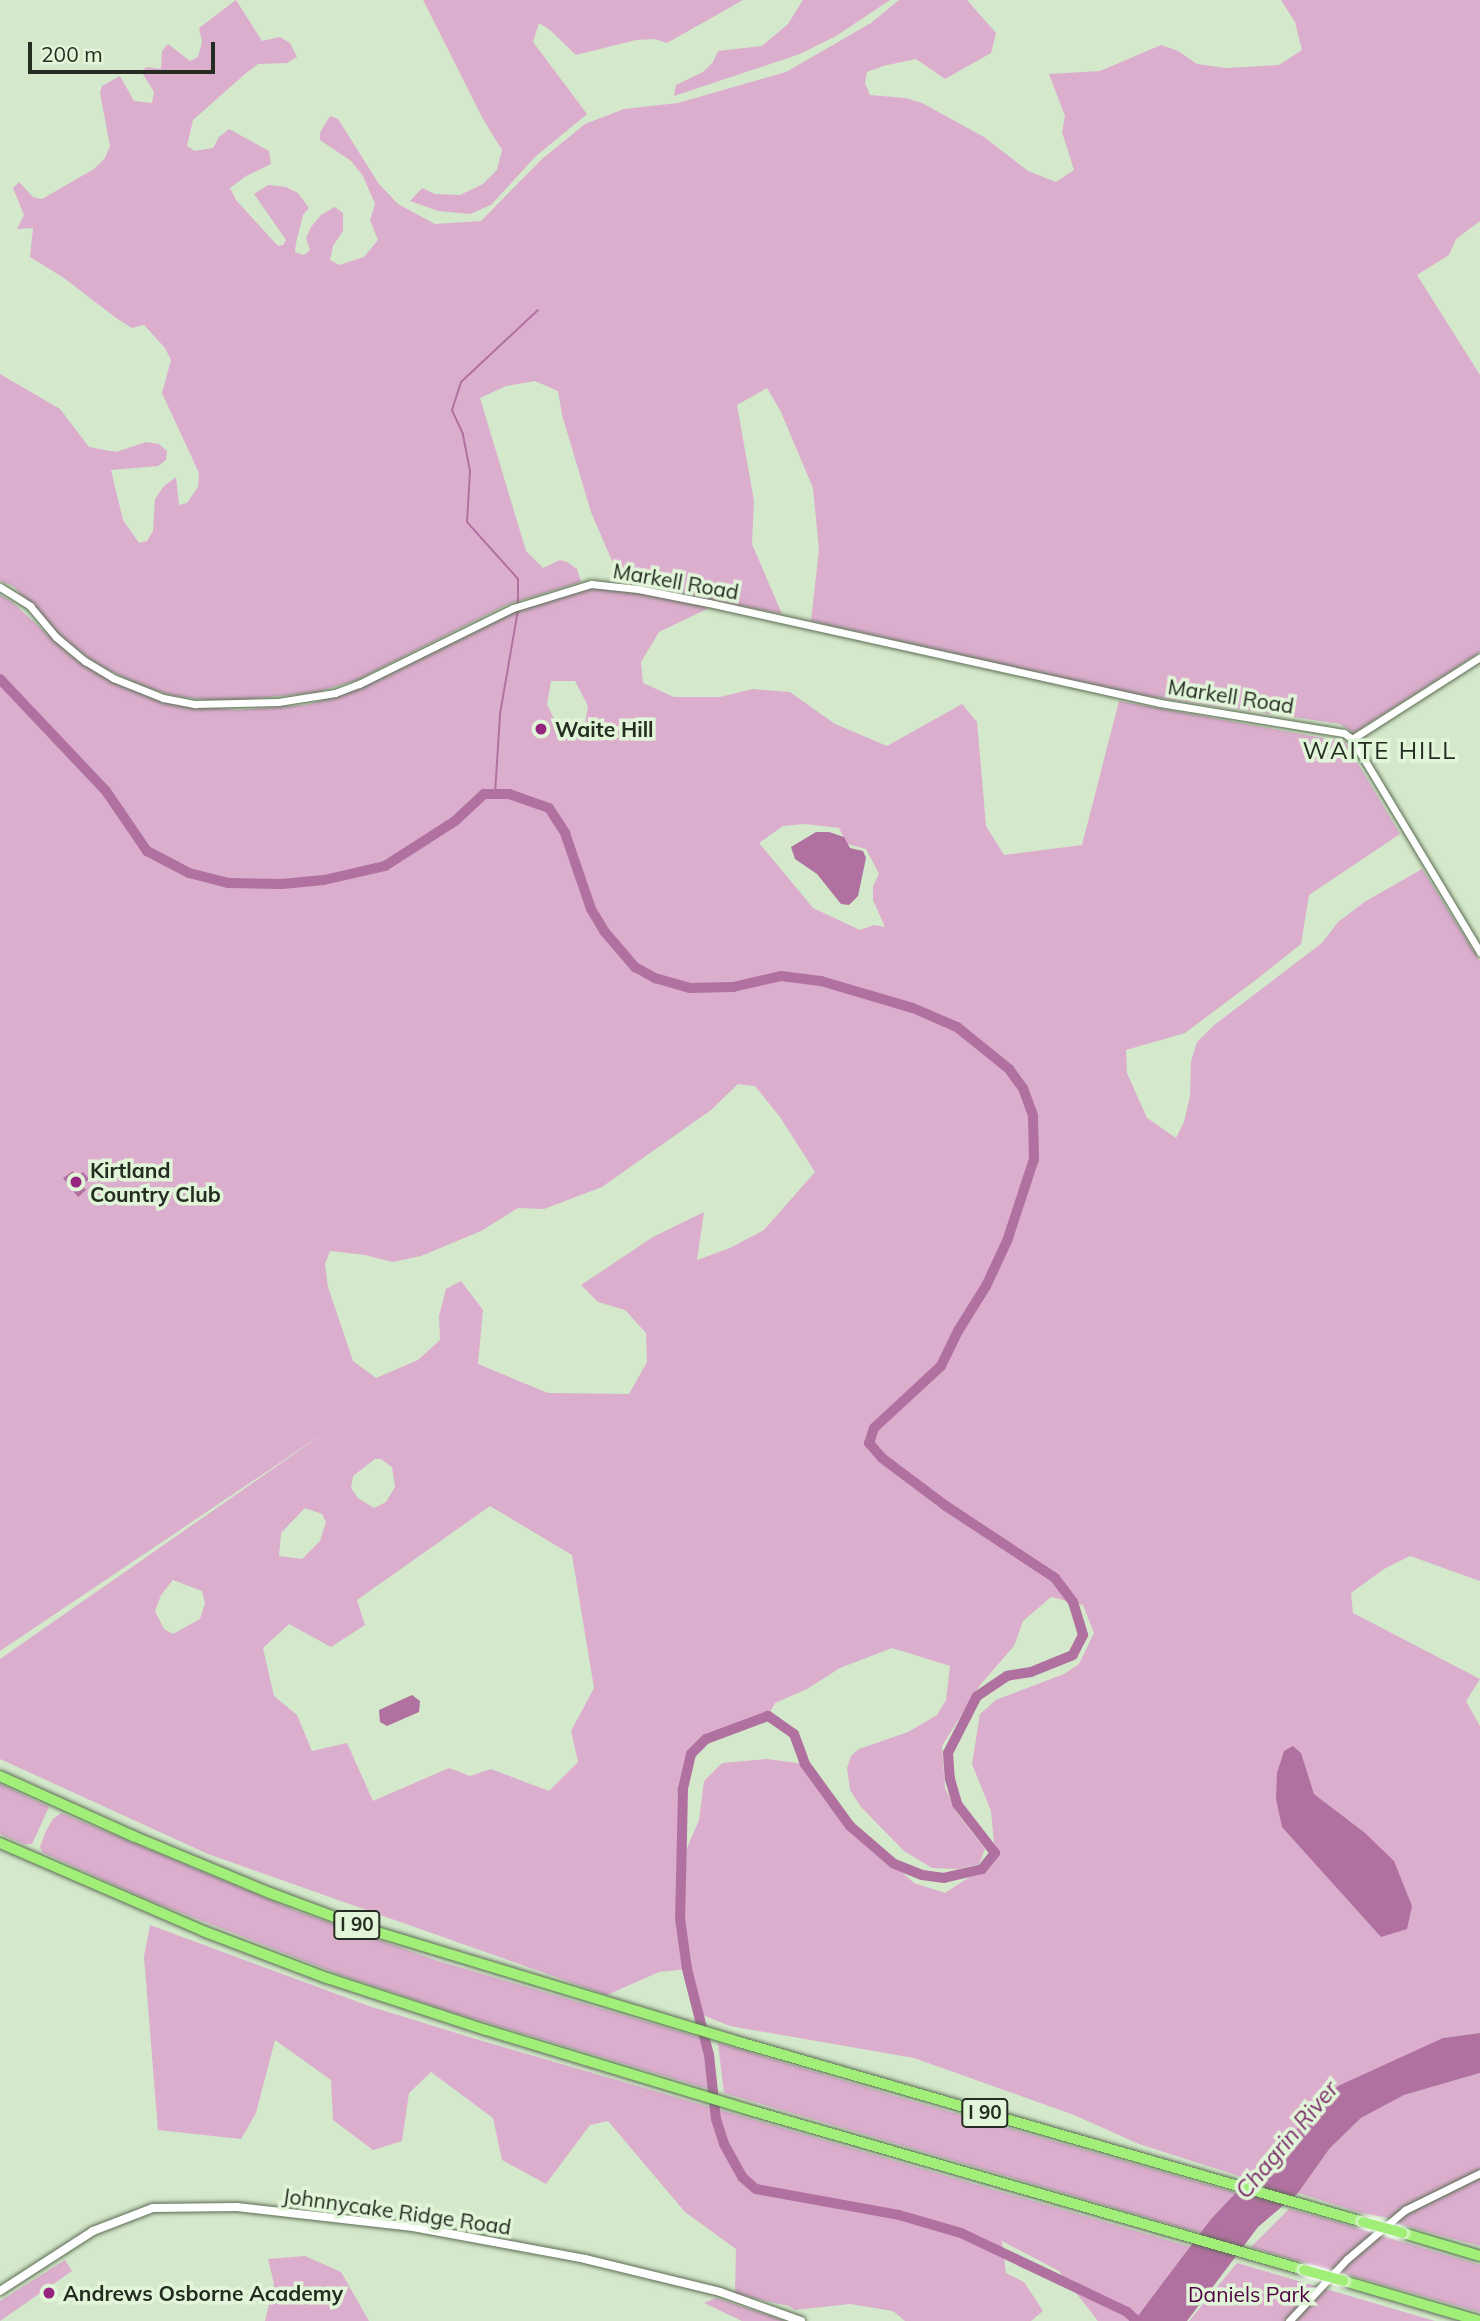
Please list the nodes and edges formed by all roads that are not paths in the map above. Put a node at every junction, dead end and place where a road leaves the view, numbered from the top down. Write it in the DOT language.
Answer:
graph roads {
  1 [pos="0,587"];
  2 [pos="1480,657"];
  3 [pos="1352,739"];
  4 [pos="1480,952"];
  5 [pos="0,1776"];
  6 [pos="0,1843"];
  7 [pos="1480,2173"];
  8 [pos="1480,2256"];
  9 [pos="0,2291"];
  10 [pos="802,2321"];
  11 [pos="1289,2321"];
  12 [pos="1480,2321"];
  1 -- 3 [label="street, Markell Road"];
  2 -- 3 [label="street"];
  3 -- 4 [label="street"];
  5 -- 8 [label="highway, I 90, bridge"];
  6 -- 12 [label="highway, bridge"];
  7 -- 11 [label="street"];
  9 -- 10 [label="main road, Johnnycake Ridge Road"];
}
